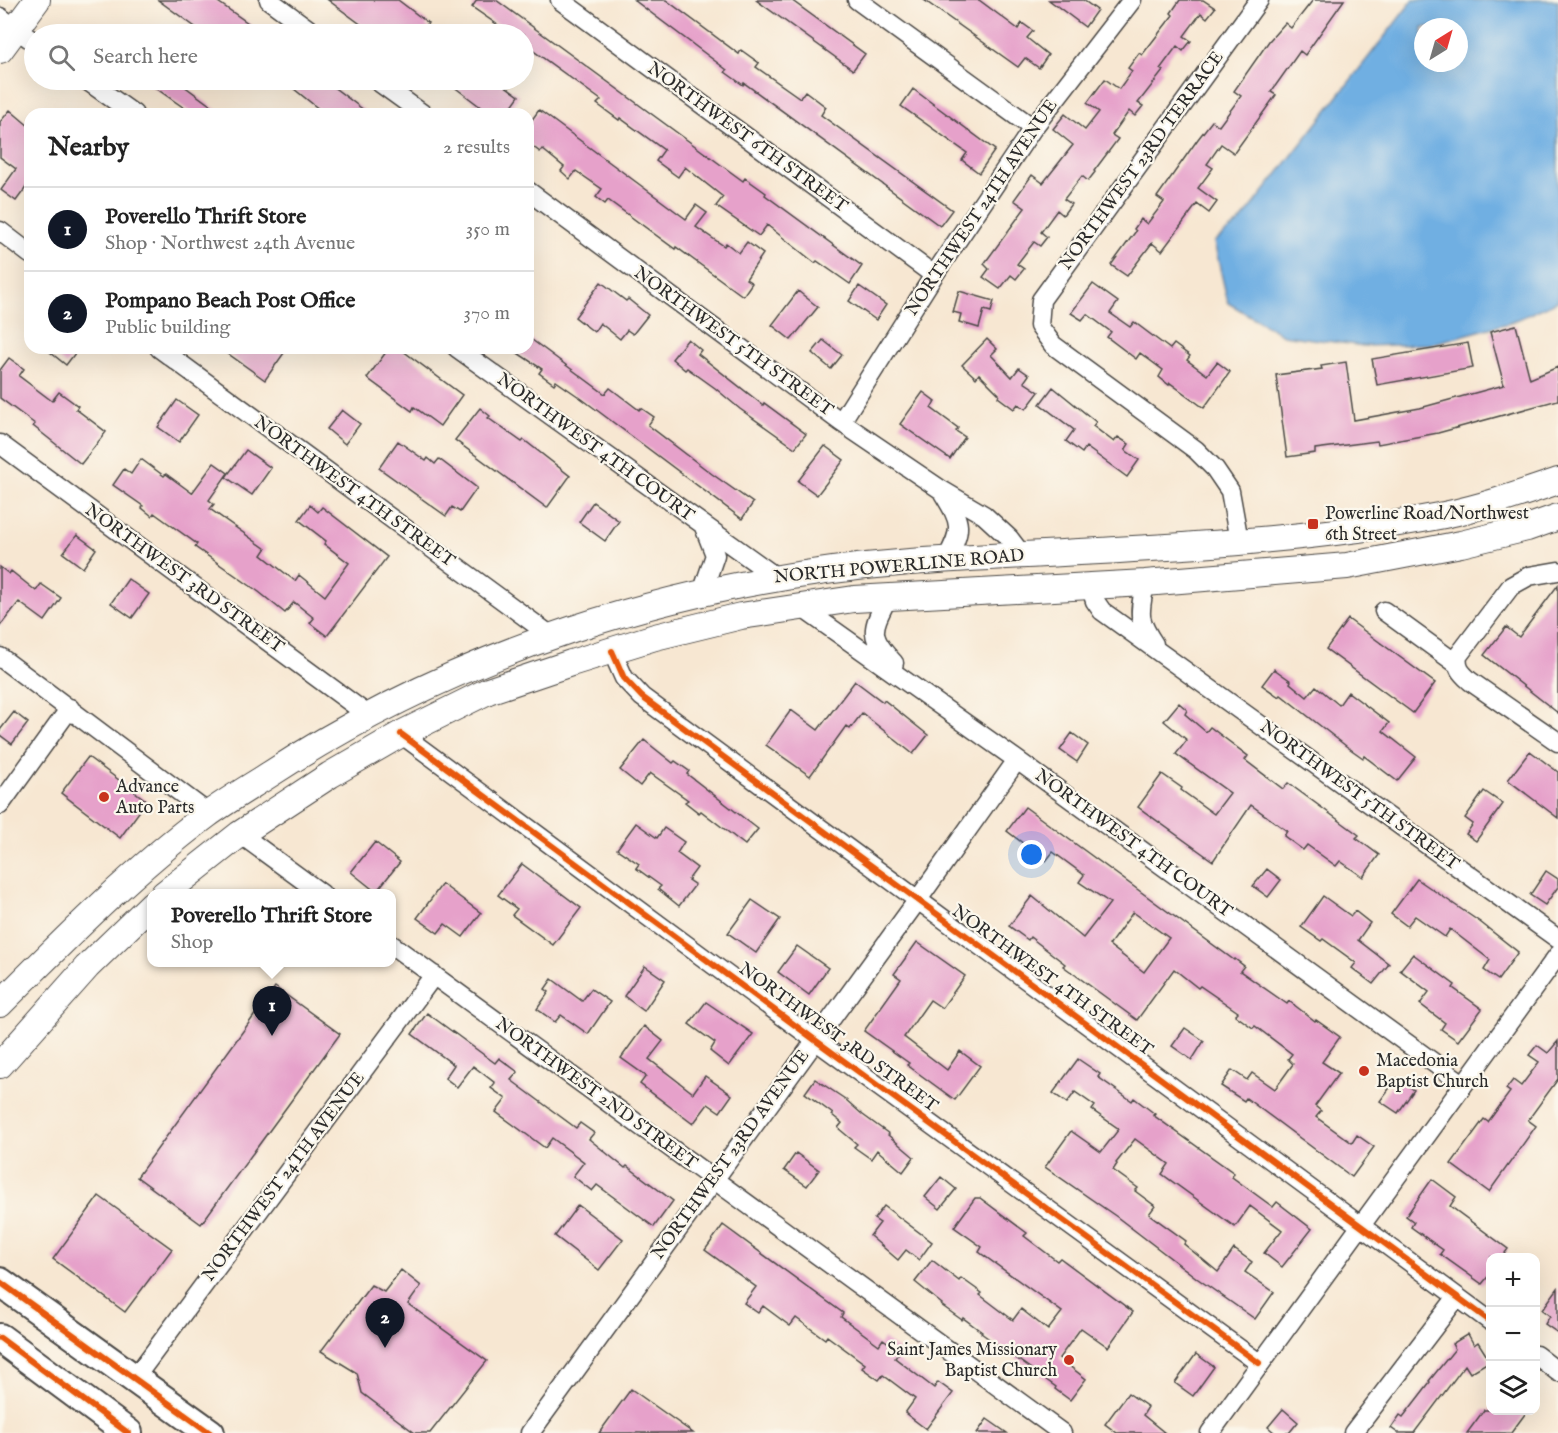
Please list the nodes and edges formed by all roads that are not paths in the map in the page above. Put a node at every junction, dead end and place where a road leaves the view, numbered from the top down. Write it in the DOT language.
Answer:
graph roads {
  1 [pos="37,0"];
  2 [pos="268,0"];
  3 [pos="560,0"];
  4 [pos="857,0"];
  5 [pos="1132,0"];
  6 [pos="1259,0"];
  7 [pos="301,24"];
  8 [pos="17,29"];
  9 [pos="0,51"];
  10 [pos="100,90"];
  11 [pos="390,90"];
  12 [pos="126,108"];
  13 [pos="415,108"];
  14 [pos="1033,128"];
  15 [pos="534,195"];
  16 [pos="0,231"];
  17 [pos="24,249"];
  18 [pos="934,275"];
  19 [pos="167,354"];
  20 [pos="465,354"];
  21 [pos="841,422"];
  22 [pos="0,444"];
  23 [pos="1558,481"];
  24 [pos="940,489"];
  25 [pos="1558,517"];
  26 [pos="704,527"];
  27 [pos="1239,541"];
  28 [pos="1138,548"];
  29 [pos="1022,555"];
  30 [pos="946,560"];
  31 [pos="1558,572"];
  32 [pos="776,578"];
  33 [pos="1145,583"];
  34 [pos="1090,585"];
  35 [pos="974,592"];
  36 [pos="702,593"];
  37 [pos="888,597"];
  38 [pos="662,602"];
  39 [pos="801,608"];
  40 [pos="1384,611"];
  41 [pos="550,635"];
  42 [pos="612,651"];
  43 [pos="1160,653"];
  44 [pos="0,657"];
  45 [pos="1457,664"];
  46 [pos="906,682"];
  47 [pos="70,708"];
  48 [pos="368,715"];
  49 [pos="401,734"];
  50 [pos="1558,742"];
  51 [pos="291,760"];
  52 [pos="1017,760"];
  53 [pos="0,805"];
  54 [pos="209,814"];
  55 [pos="240,834"];
  56 [pos="170,889"];
  57 [pos="315,889"];
  58 [pos="917,901"];
  59 [pos="147,909"];
  60 [pos="1558,939"];
  61 [pos="396,948"];
  62 [pos="1558,956"];
  63 [pos="434,975"];
  64 [pos="0,1004"];
  65 [pos="815,1040"];
  66 [pos="0,1065"];
  67 [pos="1463,1084"];
  68 [pos="713,1181"];
  69 [pos="1360,1225"];
  70 [pos="0,1282"];
  71 [pos="1457,1297"];
  72 [pos="1486,1318"];
  73 [pos="0,1338"];
  74 [pos="1540,1358"];
  75 [pos="1259,1363"];
  76 [pos="1558,1372"];
  77 [pos="134,1379"];
  78 [pos="128,1433"];
  79 [pos="210,1433"];
  80 [pos="530,1433"];
  81 [pos="1062,1433"];
  82 [pos="1210,1433"];
  83 [pos="1353,1433"];
  1 -- 8 [label="main road"];
  2 -- 7 [label="street"];
  3 -- 18 [label="street, NORTHWEST 6TH STREET"];
  4 -- 14 [label="street"];
  5 -- 14 [label="street, NORTHWEST 24TH AVENUE"];
  6 -- 27 [label="street, NORTHWEST 23RD TERRACE"];
  8 -- 9 [label="main road"];
  10 -- 12 [label="street"];
  11 -- 13 [label="street"];
  14 -- 18 [label="street, NORTHWEST 24TH AVENUE"];
  15 -- 21 [label="street, NORTHWEST 5TH STREET"];
  16 -- 17 [label="street"];
  18 -- 21 [label="street, NORTHWEST 24TH AVENUE"];
  19 -- 41 [label="street, NORTHWEST 4TH STREET"];
  20 -- 26 [label="street, NORTHWEST 4TH COURT"];
  21 -- 24 [label="street, NORTHWEST 5TH STREET"];
  22 -- 48 [label="street, NORTHWEST 3RD STREET"];
  23 -- 27 [label="main road, NORTH POWERLINE ROAD"];
  24 -- 29 [label="street, NORTHWEST 5TH STREET"];
  24 -- 30 [label="street, NORTHWEST 5TH STREET"];
  25 -- 33 [label="main road, NORTH POWERLINE ROAD"];
  26 -- 32 [label="street, NORTHWEST 4TH COURT"];
  26 -- 36 [label="street, NORTHWEST 4TH COURT"];
  27 -- 28 [label="main road, NORTH POWERLINE ROAD"];
  28 -- 29 [label="main road, NORTH POWERLINE ROAD"];
  28 -- 34 [label="main road"];
  29 -- 30 [label="main road, NORTH POWERLINE ROAD"];
  29 -- 35 [label="main road"];
  30 -- 32 [label="main road, NORTH POWERLINE ROAD"];
  31 -- 45 [label="street"];
  32 -- 36 [label="main road, NORTH POWERLINE ROAD"];
  33 -- 34 [label="main road, NORTH POWERLINE ROAD"];
  33 -- 43 [label="street, NORTHWEST 5TH STREET"];
  34 -- 35 [label="main road, NORTH POWERLINE ROAD"];
  34 -- 43 [label="street, NORTHWEST 5TH STREET"];
  35 -- 37 [label="main road, NORTH POWERLINE ROAD"];
  36 -- 38 [label="main road, NORTH POWERLINE ROAD"];
  37 -- 39 [label="main road, NORTH POWERLINE ROAD"];
  37 -- 46 [label="street"];
  38 -- 41 [label="main road, NORTH POWERLINE ROAD"];
  38 -- 42 [label="main road"];
  39 -- 42 [label="main road, NORTH POWERLINE ROAD"];
  39 -- 46 [label="street, NORTHWEST 4TH COURT"];
  40 -- 45 [label="street"];
  41 -- 48 [label="main road, NORTH POWERLINE ROAD"];
  41 -- 49 [label="main road"];
  42 -- 49 [label="main road, NORTH POWERLINE ROAD"];
  42 -- 58 [label="street, NORTHWEST 4TH STREET"];
  43 -- 60 [label="street, NORTHWEST 5TH STREET"];
  44 -- 47 [label="street"];
  45 -- 50 [label="street"];
  46 -- 52 [label="street, NORTHWEST 4TH COURT"];
  47 -- 53 [label="street"];
  47 -- 54 [label="street"];
  48 -- 51 [label="main road, NORTH POWERLINE ROAD"];
  49 -- 55 [label="main road, NORTH POWERLINE ROAD"];
  49 -- 65 [label="street, NORTHWEST 3RD STREET"];
  51 -- 54 [label="main road, NORTH POWERLINE ROAD"];
  51 -- 55 [label="main road"];
  52 -- 58 [label="street, NORTHWEST 23RD AVENUE"];
  52 -- 67 [label="street, NORTHWEST 4TH COURT"];
  54 -- 64 [label="main road, NORTH POWERLINE ROAD"];
  55 -- 56 [label="main road, NORTH POWERLINE ROAD"];
  55 -- 57 [label="street"];
  58 -- 65 [label="street, NORTHWEST 23RD AVENUE"];
  58 -- 69 [label="street, NORTHWEST 4TH STREET"];
  59 -- 66 [label="main road"];
  61 -- 63 [label="street, NORTHWEST 2ND STREET"];
  62 -- 67 [label="street"];
  63 -- 68 [label="street, NORTHWEST 2ND STREET"];
  63 -- 77 [label="street, NORTHWEST 24TH AVENUE"];
  65 -- 68 [label="street, NORTHWEST 23RD AVENUE"];
  65 -- 75 [label="street, NORTHWEST 3RD STREET"];
  67 -- 69 [label="street"];
  68 -- 80 [label="street, NORTHWEST 23RD AVENUE"];
  68 -- 81 [label="street, NORTHWEST 2ND STREET"];
  69 -- 71 [label="street, NORTHWEST 4TH STREET"];
  69 -- 75 [label="street"];
  70 -- 77 [label="main road"];
  71 -- 72 [label="street, NORTHWEST 4TH STREET"];
  71 -- 83 [label="street"];
  73 -- 78 [label="main road"];
  74 -- 76 [label="street"];
  75 -- 82 [label="street"];
  77 -- 79 [label="main road"];
}
